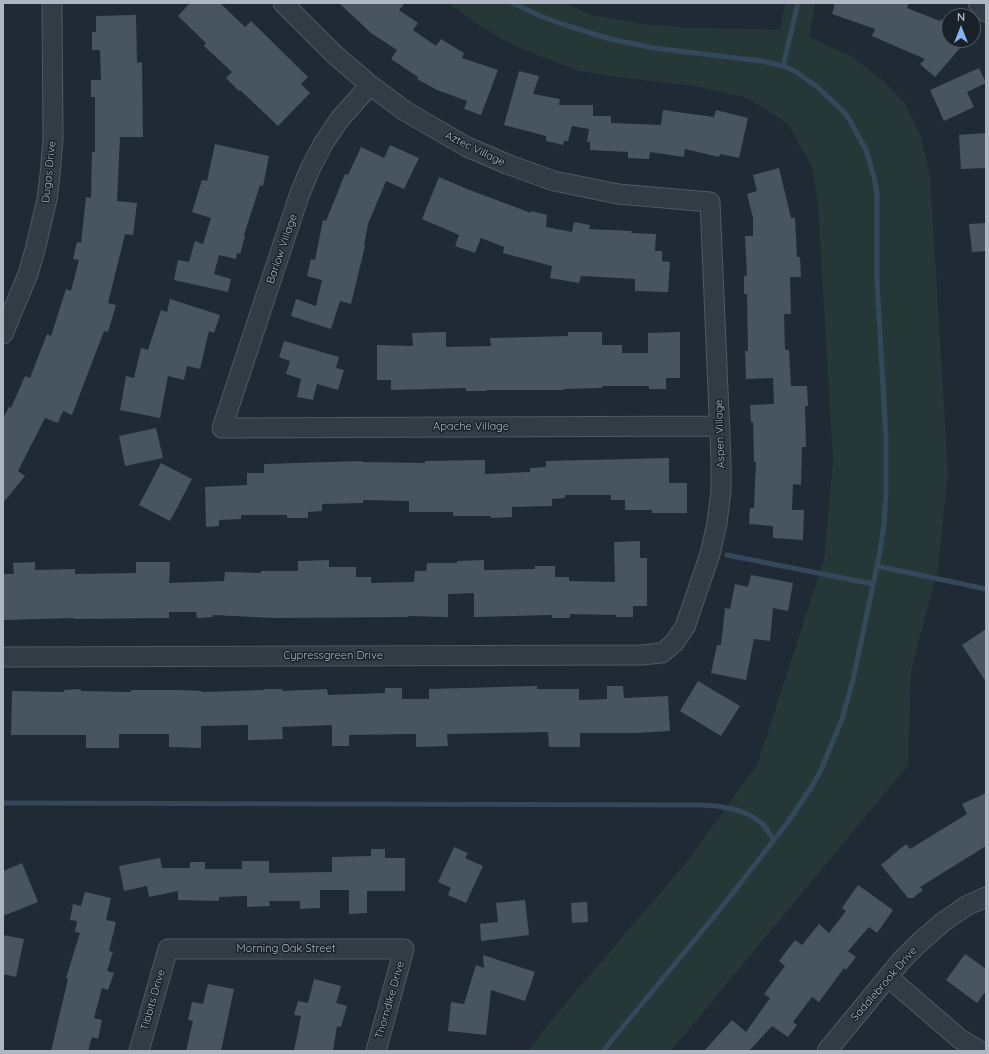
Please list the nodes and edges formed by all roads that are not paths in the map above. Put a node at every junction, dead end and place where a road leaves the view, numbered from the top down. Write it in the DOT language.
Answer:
graph roads {
  1 [pos="52,3"];
  2 [pos="283,3"];
  3 [pos="978,3"];
  4 [pos="986,12"];
  5 [pos="370,85"];
  6 [pos="710,202"];
  7 [pos="3,334"];
  8 [pos="720,426"];
  9 [pos="222,428"];
  10 [pos="662,653"];
  11 [pos="3,657"];
  12 [pos="986,897"];
  13 [pos="168,949"];
  14 [pos="404,949"];
  15 [pos="888,977"];
  16 [pos="139,1051"];
  17 [pos="376,1051"];
  18 [pos="827,1051"];
  19 [pos="980,1051"];
  1 -- 7 [label="street, Dugas Drive"];
  2 -- 5 [label="street, Aztec Village"];
  3 -- 4 [label="street"];
  5 -- 6 [label="street, Aztec Village"];
  5 -- 9 [label="street, Barlow Village"];
  6 -- 8 [label="street, Aspen Village"];
  8 -- 9 [label="street, Apache Village"];
  8 -- 10 [label="street, Aspen Village"];
  10 -- 11 [label="street, Cypressgreen Drive"];
  12 -- 15 [label="street, Saddlebrook Drive"];
  13 -- 14 [label="street, Morning Oak Street"];
  13 -- 16 [label="street, Tibbits Drive"];
  14 -- 17 [label="street, Thorndike Drive"];
  15 -- 18 [label="street, Saddlebrook Drive"];
  15 -- 19 [label="street"];
}
